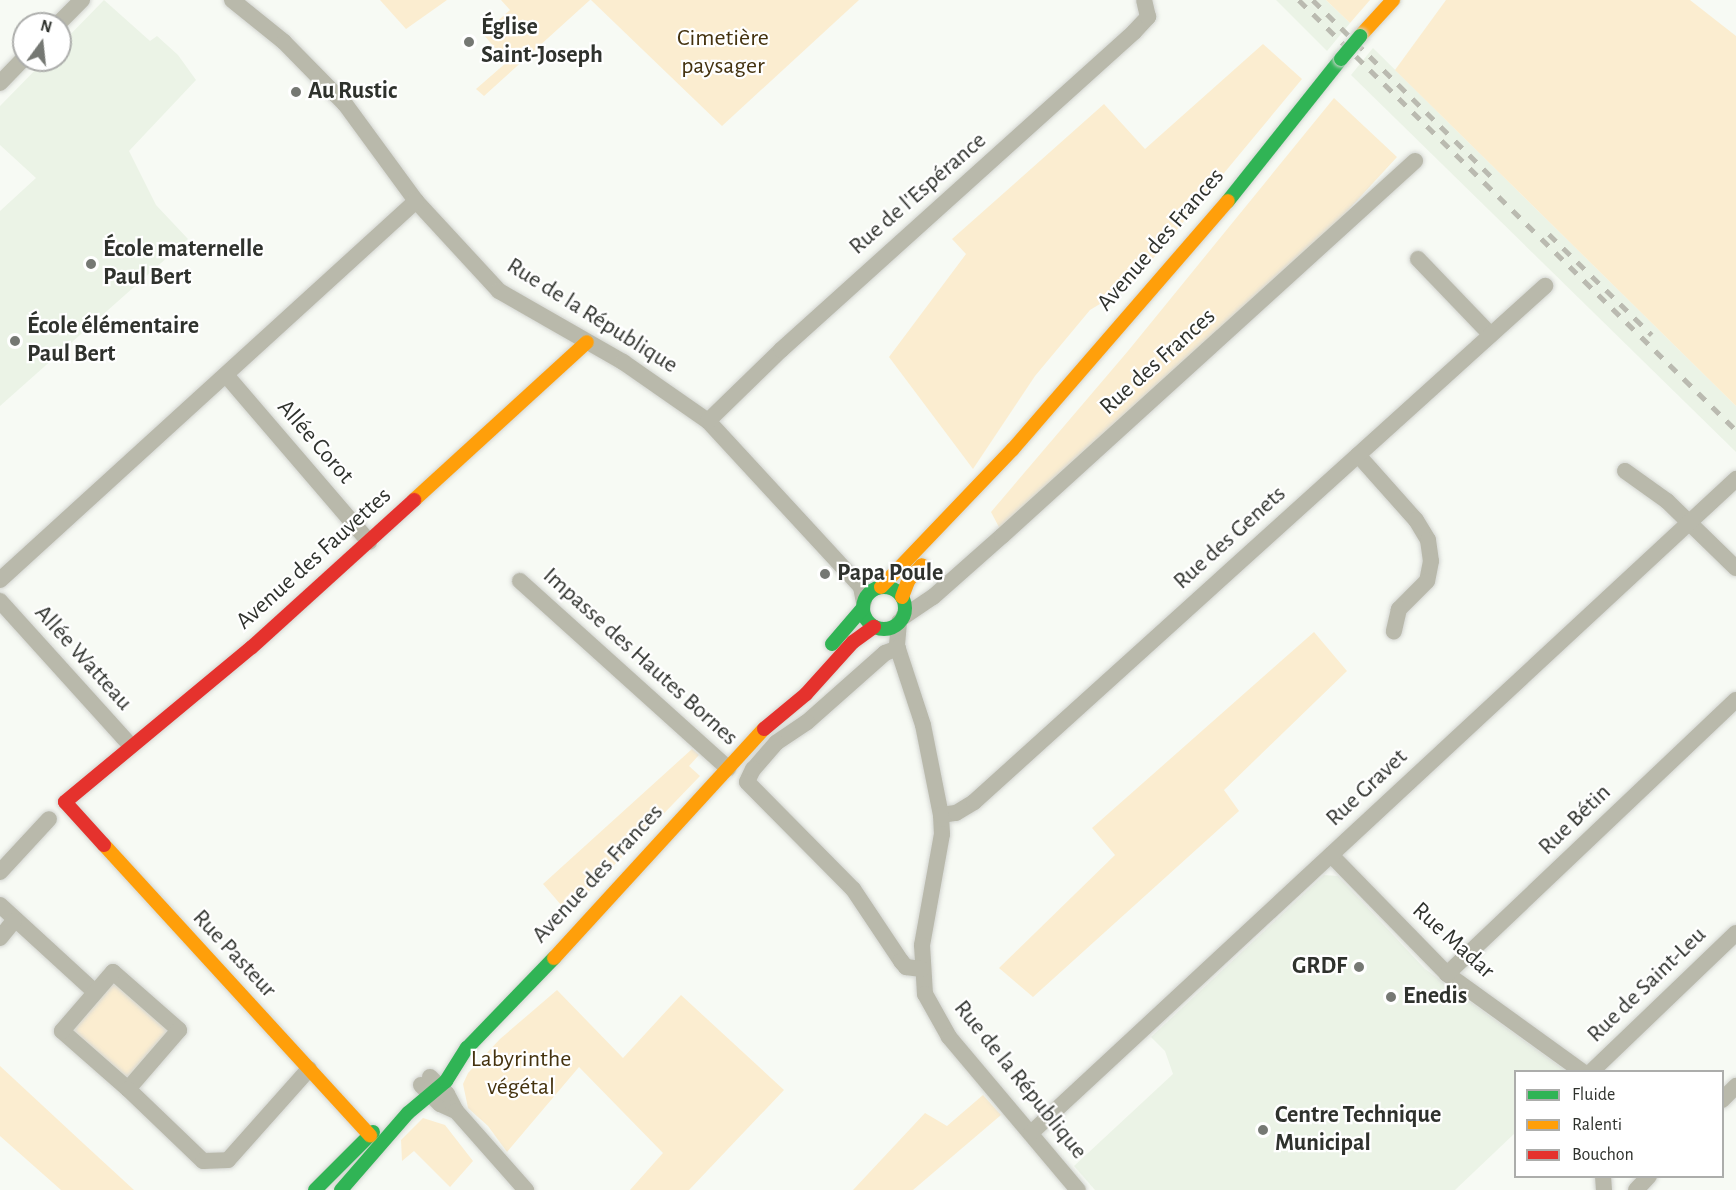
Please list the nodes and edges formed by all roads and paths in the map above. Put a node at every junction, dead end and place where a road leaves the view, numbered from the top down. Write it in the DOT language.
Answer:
graph roads {
  1 [pos="82,0"];
  2 [pos="231,0"];
  3 [pos="1144,0"];
  4 [pos="1393,0"];
  5 [pos="70,12"];
  6 [pos="12,70"];
  7 [pos="0,83"];
  8 [pos="1415,161"];
  9 [pos="416,201"];
  10 [pos="1418,259"];
  11 [pos="1545,286"];
  12 [pos="1491,335"];
  13 [pos="587,342"];
  14 [pos="226,375"];
  15 [pos="708,421"];
  16 [pos="1013,449"];
  17 [pos="1358,454"];
  18 [pos="1625,471"];
  19 [pos="1736,479"];
  20 [pos="1689,522"];
  21 [pos="369,542"];
  22 [pos="1736,568"];
  23 [pos="0,580"];
  24 [pos="520,581"];
  25 [pos="868,595"];
  26 [pos="902,597"];
  27 [pos="933,597"];
  28 [pos="0,601"];
  29 [pos="901,620"];
  30 [pos="877,628"];
  31 [pos="1394,631"];
  32 [pos="897,647"];
  33 [pos="1736,700"];
  34 [pos="761,731"];
  35 [pos="131,746"];
  36 [pos="728,768"];
  37 [pos="65,802"];
  38 [pos="941,815"];
  39 [pos="49,819"];
  40 [pos="1331,855"];
  41 [pos="0,872"];
  42 [pos="0,905"];
  43 [pos="14,921"];
  44 [pos="1736,933"];
  45 [pos="0,938"];
  46 [pos="922,969"];
  47 [pos="1447,975"];
  48 [pos="96,992"];
  49 [pos="309,1069"];
  50 [pos="1582,1070"];
  51 [pos="1592,1070"];
  52 [pos="431,1086"];
  53 [pos="1736,1086"];
  54 [pos="128,1089"];
  55 [pos="1724,1098"];
  56 [pos="1031,1133"];
  57 [pos="370,1136"];
  58 [pos="387,1137"];
  59 [pos="1647,1178"];
  60 [pos="315,1190"];
  61 [pos="336,1190"];
  62 [pos="340,1190"];
  63 [pos="526,1190"];
  64 [pos="1078,1190"];
  65 [pos="1636,1190"];
  1 -- 5 [label="street"];
  2 -- 9 [label="street, Rue de la République"];
  3 -- 15 [label="street, Rue de l'Espérance"];
  4 -- 16 [label="main road, Avenue des Frances, bridge"];
  6 -- 7 [label="street"];
  8 -- 27 [label="street, Rue des Frances"];
  9 -- 13 [label="street, Rue de la République"];
  9 -- 14 [label="street"];
  10 -- 12 [label="street"];
  11 -- 12 [label="street, Rue des Genets"];
  12 -- 17 [label="street, Rue des Genets"];
  13 -- 15 [label="street, Rue de la République"];
  13 -- 21 [label="main road, Avenue des Fauvettes"];
  14 -- 21 [label="street, Allée Corot"];
  14 -- 23 [label="street"];
  15 -- 25 [label="street, Rue de la République"];
  16 -- 25 [label="main road, Avenue des Frances"];
  16 -- 26 [label="main road, Avenue des Frances"];
  17 -- 31 [label="street"];
  17 -- 38 [label="street, Rue des Genets"];
  18 -- 20 [label="street"];
  19 -- 20 [label="street, Rue Gravet"];
  20 -- 22 [label="street"];
  20 -- 40 [label="street, Rue Gravet"];
  21 -- 35 [label="main road, Avenue des Fauvettes"];
  24 -- 36 [label="street, Impasse des Hautes Bornes"];
  25 -- 26 [label="main road"];
  25 -- 30 [label="main road"];
  25 -- 34 [label="main road, Avenue des Frances"];
  26 -- 27 [label="street"];
  26 -- 29 [label="main road"];
  27 -- 29 [label="street, Rue des Frances"];
  28 -- 35 [label="street, Allée Watteau"];
  29 -- 30 [label="main road"];
  29 -- 32 [label="street, Rue de la République"];
  30 -- 32 [label="street, Rue de la République"];
  30 -- 34 [label="main road, Avenue des Frances"];
  32 -- 38 [label="street, Rue de la République"];
  32 -- 46 [label="street"];
  33 -- 47 [label="street, Rue Bétin"];
  34 -- 36 [label="main road, Avenue des Frances"];
  35 -- 37 [label="main road, Avenue des Fauvettes"];
  36 -- 52 [label="main road, Avenue des Frances"];
  37 -- 49 [label="main road, Rue Pasteur"];
  38 -- 46 [label="street, Rue de la République"];
  39 -- 41 [label="street"];
  40 -- 47 [label="street, Rue Madar"];
  40 -- 56 [label="street, Rue Gravet"];
  42 -- 43 [label="street"];
  43 -- 45 [label="street"];
  43 -- 48 [label="street"];
  44 -- 51 [label="street, Rue de Saint-Leu"];
  46 -- 56 [label="street, Rue de la République"];
  47 -- 50 [label="street, Rue Madar"];
  48 -- 54 [label="street"];
  48 -- 54 [label="street"];
  49 -- 54 [label="street"];
  49 -- 57 [label="main road, Rue Pasteur"];
  52 -- 57 [label="main road, Avenue des Frances"];
  52 -- 58 [label="main road, Avenue des Frances"];
  52 -- 63 [label="street"];
  53 -- 55 [label="street"];
  56 -- 64 [label="street, Rue de la République"];
  57 -- 58 [label="street"];
  57 -- 60 [label="main road, Avenue des Frances"];
  57 -- 61 [label="street"];
  58 -- 62 [label="main road, Avenue des Frances"];
  59 -- 65 [label="street"];
}
